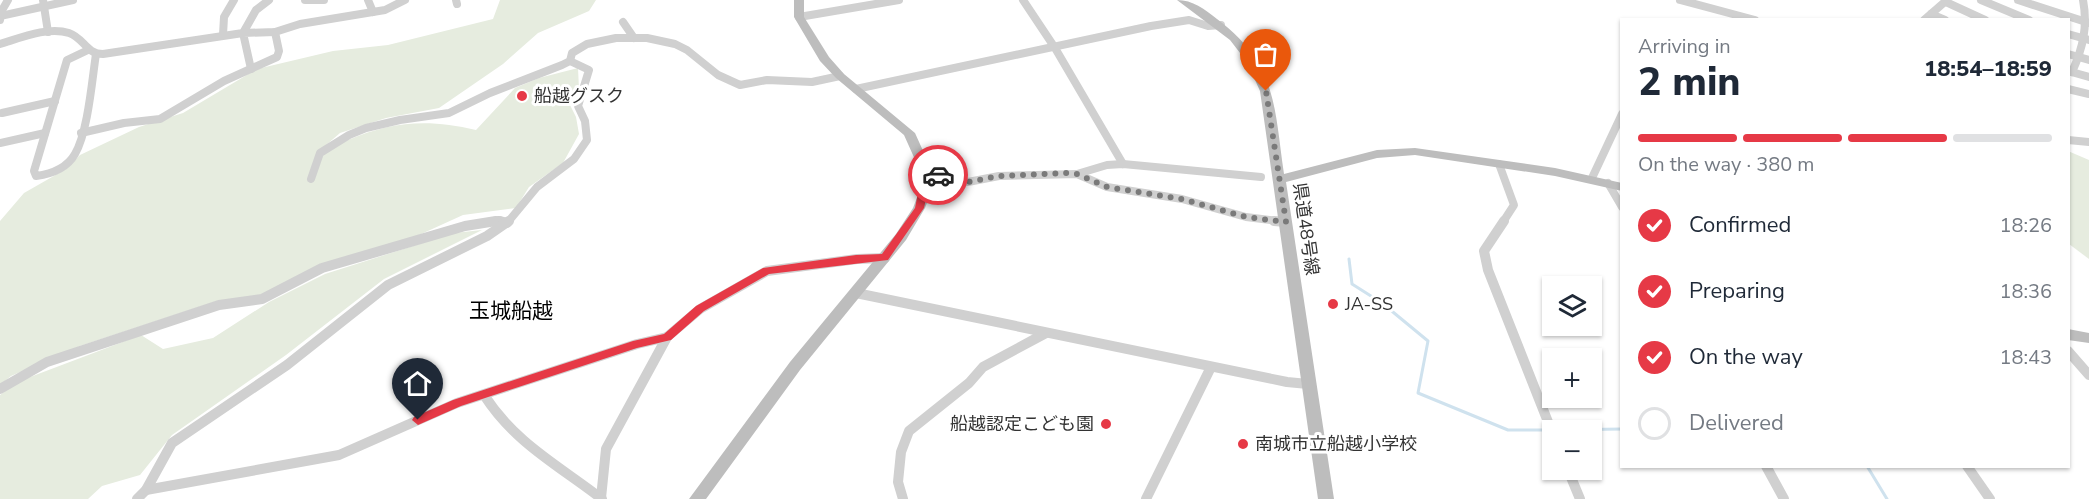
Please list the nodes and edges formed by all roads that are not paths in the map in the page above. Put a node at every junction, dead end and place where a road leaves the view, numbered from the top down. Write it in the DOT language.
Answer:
graph roads {
  1 [pos="8,0"];
  2 [pos="73,0"];
  3 [pos="234,0"];
  4 [pos="269,0"];
  5 [pos="305,0"];
  6 [pos="324,0"];
  7 [pos="368,0"];
  8 [pos="405,0"];
  9 [pos="799,0"];
  10 [pos="899,0"];
  11 [pos="1023,0"];
  12 [pos="1182,0"];
  13 [pos="1680,0"];
  14 [pos="1705,0"];
  15 [pos="1981,0"];
  16 [pos="2019,0"];
  17 [pos="1946,1"];
  18 [pos="2083,1"];
  19 [pos="43,4"];
  20 [pos="1709,8"];
  21 [pos="373,12"];
  22 [pos="1931,14"];
  23 [pos="0,16"];
  24 [pos="799,17"];
  25 [pos="1747,18"];
  26 [pos="1926,18"];
  27 [pos="1941,18"];
  28 [pos="1981,18"];
  29 [pos="2024,18"];
  30 [pos="0,21"];
  31 [pos="623,22"];
  32 [pos="2089,23"];
  33 [pos="1221,26"];
  34 [pos="48,32"];
  35 [pos="274,32"];
  36 [pos="243,33"];
  37 [pos="223,35"];
  38 [pos="2070,35"];
  39 [pos="634,38"];
  40 [pos="2087,39"];
  41 [pos="135,42"];
  42 [pos="0,44"];
  43 [pos="1055,48"];
  44 [pos="128,51"];
  45 [pos="92,52"];
  46 [pos="2070,55"];
  47 [pos="2079,58"];
  48 [pos="2089,60"];
  49 [pos="570,61"];
  50 [pos="251,69"];
  51 [pos="2070,72"];
  52 [pos="840,76"];
  53 [pos="2089,76"];
  54 [pos="856,89"];
  55 [pos="2070,89"];
  56 [pos="2089,94"];
  57 [pos="55,101"];
  58 [pos="2,113"];
  59 [pos="1620,118"];
  60 [pos="45,133"];
  61 [pos="81,133"];
  62 [pos="2070,140"];
  63 [pos="2089,142"];
  64 [pos="0,143"];
  65 [pos="1123,164"];
  66 [pos="1499,164"];
  67 [pos="927,173"];
  68 [pos="1077,174"];
  69 [pos="1261,177"];
  70 [pos="1592,178"];
  71 [pos="311,179"];
  72 [pos="1280,179"];
  73 [pos="1608,183"];
  74 [pos="1620,186"];
  75 [pos="1620,204"];
  76 [pos="1286,222"];
  77 [pos="507,223"];
  78 [pos="885,258"];
  79 [pos="855,293"];
  80 [pos="1046,333"];
  81 [pos="2070,334"];
  82 [pos="667,337"];
  83 [pos="2089,338"];
  84 [pos="2070,353"];
  85 [pos="1211,367"];
  86 [pos="2089,375"];
  87 [pos="1308,384"];
  88 [pos="0,389"];
  89 [pos="484,395"];
  90 [pos="1547,420"];
  91 [pos="1767,468"];
  92 [pos="1968,468"];
  93 [pos="1572,480"];
  94 [pos="146,489"];
  95 [pos="601,498"];
  96 [pos="137,499"];
  97 [pos="697,499"];
  98 [pos="903,499"];
  99 [pos="1146,499"];
  100 [pos="1326,499"];
  101 [pos="1580,499"];
  102 [pos="1784,499"];
  103 [pos="1990,499"];
  1 -- 23 [label="street"];
  2 -- 19 [label="street"];
  3 -- 37 [label="street"];
  4 -- 36 [label="street"];
  5 -- 6 [label="street"];
  7 -- 21 [label="street"];
  8 -- 21 [label="street"];
  9 -- 24 [label="street"];
  10 -- 24 [label="street"];
  11 -- 43 [label="street"];
  12 -- 33 [label="street, 県道48号線"];
  13 -- 20 [label="street"];
  14 -- 20 [label="street"];
  15 -- 29 [label="street"];
  16 -- 32 [label="street"];
  17 -- 22 [label="street"];
  17 -- 28 [label="street"];
  18 -- 32 [label="street"];
  19 -- 23 [label="street"];
  19 -- 34 [label="street"];
  20 -- 25 [label="street"];
  21 -- 35 [label="street"];
  22 -- 26 [label="street"];
  22 -- 27 [label="street"];
  23 -- 30 [label="street"];
  24 -- 52 [label="street"];
  31 -- 39 [label="street"];
  32 -- 40 [label="street"];
  33 -- 43 [label="street"];
  33 -- 72 [label="street, 県道48号線"];
  34 -- 42 [label="street"];
  34 -- 45 [label="street"];
  35 -- 36 [label="street"];
  35 -- 50 [label="street"];
  36 -- 37 [label="street"];
  36 -- 50 [label="street"];
  37 -- 44 [label="street"];
  38 -- 40 [label="street"];
  39 -- 49 [label="street"];
  39 -- 52 [label="street"];
  40 -- 47 [label="street"];
  41 -- 44 [label="street"];
  43 -- 54 [label="street"];
  43 -- 65 [label="street"];
  44 -- 45 [label="street"];
  45 -- 57 [label="street"];
  45 -- 61 [label="street"];
  46 -- 47 [label="street"];
  47 -- 48 [label="street"];
  47 -- 51 [label="street"];
  49 -- 71 [label="street"];
  49 -- 77 [label="street"];
  50 -- 61 [label="street"];
  51 -- 53 [label="street"];
  52 -- 54 [label="street"];
  54 -- 67 [label="street"];
  55 -- 56 [label="street"];
  57 -- 58 [label="street"];
  57 -- 60 [label="street"];
  59 -- 70 [label="street"];
  60 -- 61 [label="street"];
  60 -- 64 [label="street"];
  62 -- 63 [label="street"];
  65 -- 68 [label="street"];
  65 -- 69 [label="street"];
  66 -- 70 [label="street"];
  66 -- 72 [label="street"];
  66 -- 90 [label="street"];
  67 -- 68 [label="street"];
  67 -- 78 [label="street"];
  68 -- 76 [label="street"];
  70 -- 73 [label="street"];
  72 -- 76 [label="street, 県道48号線"];
  73 -- 74 [label="street"];
  73 -- 75 [label="street"];
  76 -- 87 [label="street, 県道48号線"];
  77 -- 88 [label="street"];
  77 -- 94 [label="street"];
  78 -- 79 [label="street"];
  78 -- 82 [label="street"];
  79 -- 80 [label="street"];
  79 -- 97 [label="street"];
  80 -- 85 [label="street"];
  80 -- 98 [label="street"];
  81 -- 83 [label="street"];
  82 -- 89 [label="street"];
  82 -- 95 [label="street"];
  84 -- 86 [label="street"];
  85 -- 87 [label="street"];
  85 -- 99 [label="street"];
  87 -- 100 [label="street, 県道48号線"];
  89 -- 94 [label="street"];
  89 -- 95 [label="street"];
  91 -- 102 [label="street"];
  92 -- 103 [label="street"];
  93 -- 101 [label="street"];
  94 -- 96 [label="street"];
}
